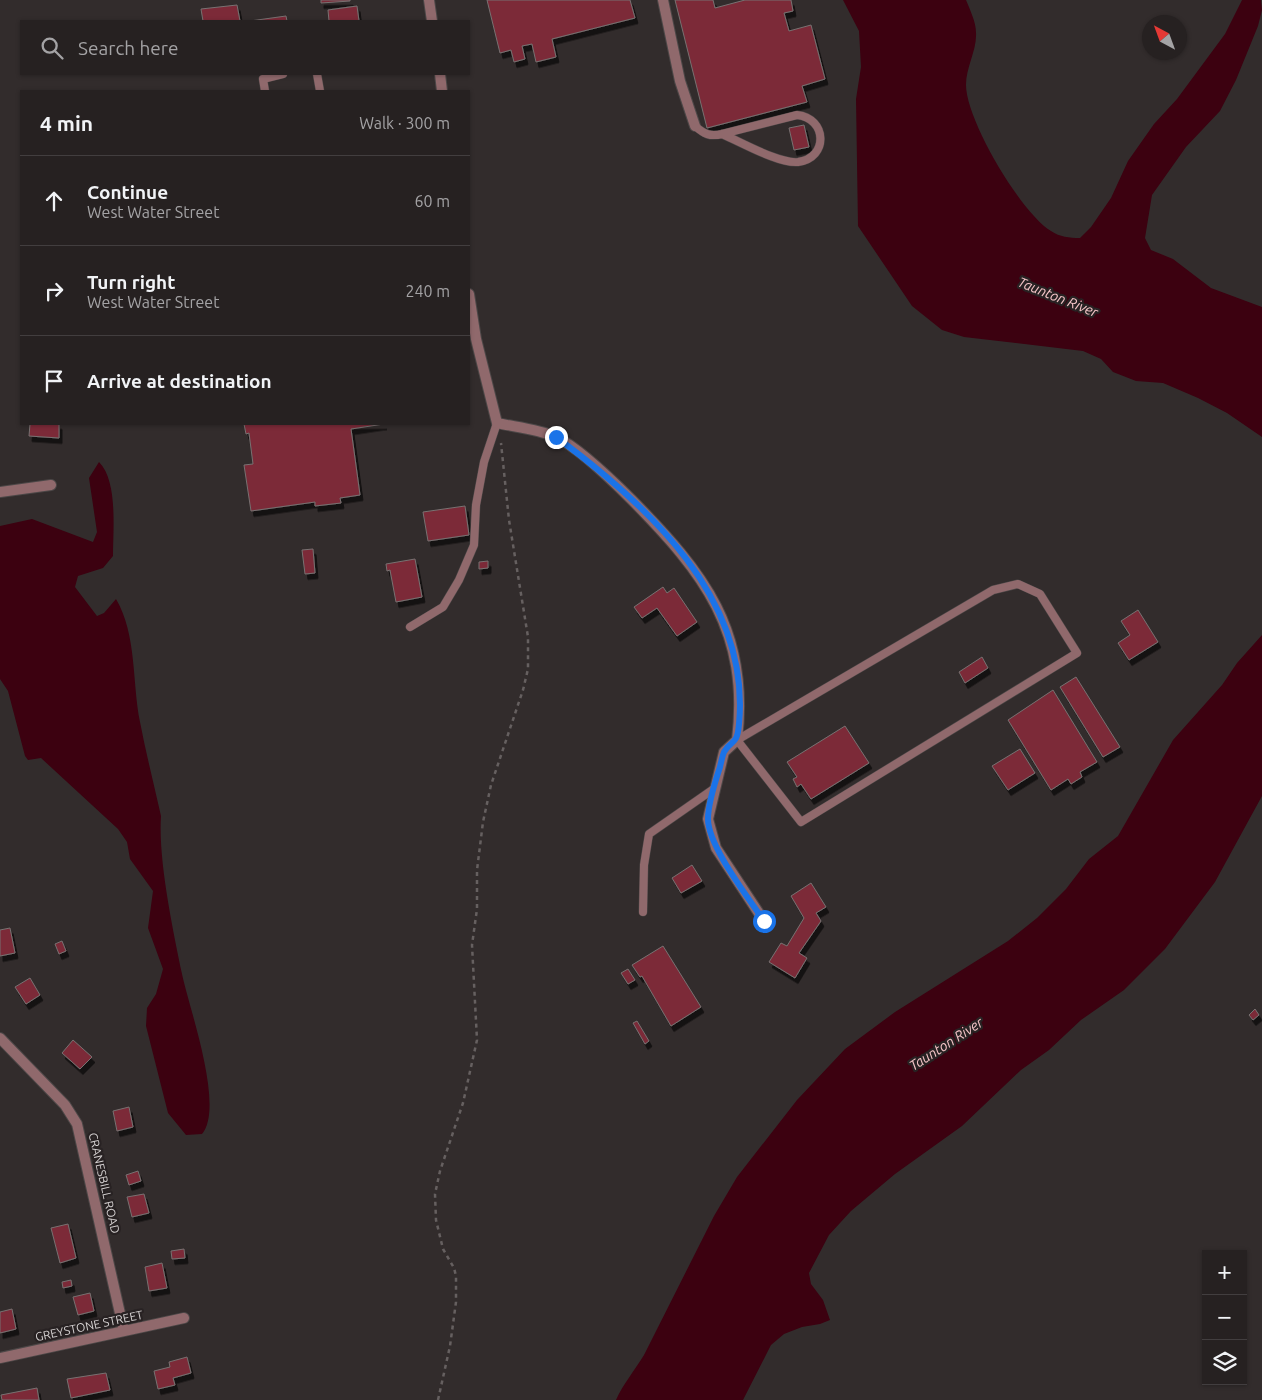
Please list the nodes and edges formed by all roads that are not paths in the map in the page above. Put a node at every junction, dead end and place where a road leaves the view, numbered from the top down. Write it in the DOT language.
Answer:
graph roads {
  1 [pos="428,0"];
  2 [pos="663,0"];
  3 [pos="432,20"];
  4 [pos="279,75"];
  5 [pos="317,75"];
  6 [pos="440,75"];
  7 [pos="265,90"];
  8 [pos="320,90"];
  9 [pos="442,90"];
  10 [pos="694,126"];
  11 [pos="722,134"];
  12 [pos="470,312"];
  13 [pos="471,329"];
  14 [pos="497,423"];
  15 [pos="51,485"];
  16 [pos="0,492"];
  17 [pos="410,627"];
  18 [pos="737,740"];
  19 [pos="715,788"];
  20 [pos="643,912"];
  21 [pos="764,921"];
  22 [pos="0,1038"];
  23 [pos="184,1318"];
  24 [pos="124,1331"];
  25 [pos="0,1358"];
  1 -- 3 [label="street"];
  2 -- 10 [label="street"];
  4 -- 7 [label="lane"];
  5 -- 8 [label="lane"];
  6 -- 9 [label="street"];
  10 -- 11 [label="lane"];
  11 -- 11 [label="lane"];
  12 -- 13 [label="street"];
  13 -- 14 [label="street"];
  14 -- 17 [label="lane"];
  14 -- 18 [label="street"];
  15 -- 16 [label="street"];
  18 -- 18 [label="lane"];
  18 -- 19 [label="street"];
  19 -- 20 [label="lane"];
  19 -- 21 [label="street"];
  22 -- 24 [label="street, CRANESBILL ROAD"];
  23 -- 24 [label="street, GREYSTONE STREET"];
  24 -- 25 [label="street, GREYSTONE STREET"];
}
